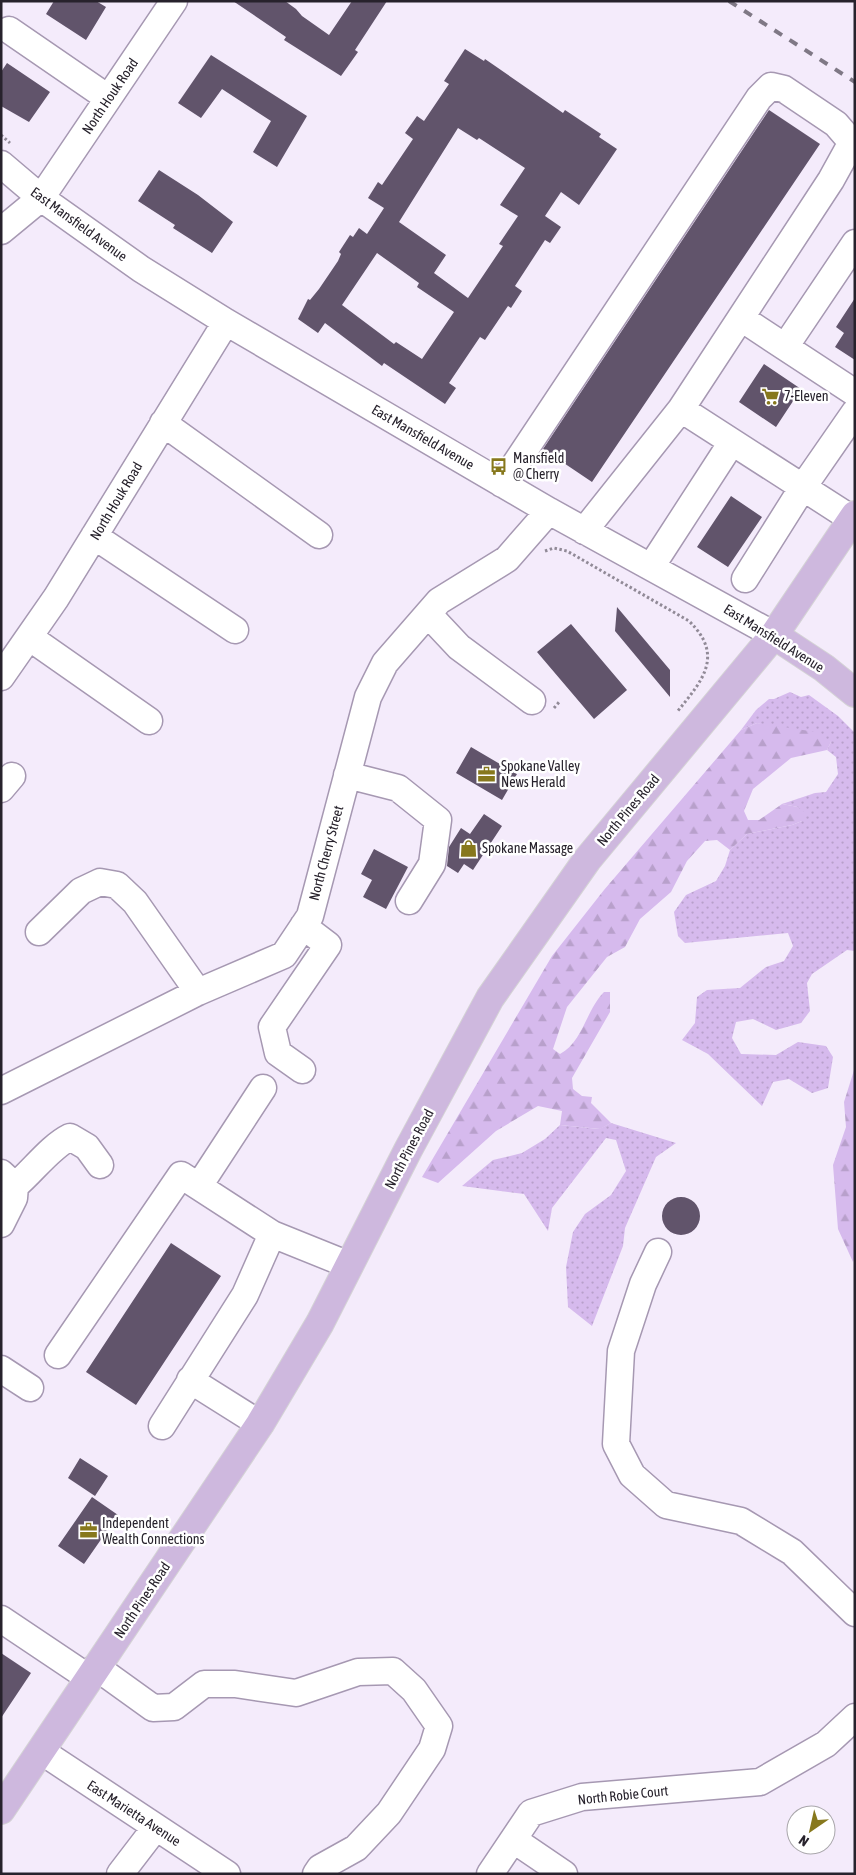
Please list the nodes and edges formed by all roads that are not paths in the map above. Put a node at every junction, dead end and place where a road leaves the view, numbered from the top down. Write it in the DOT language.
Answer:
graph roads {
  1 [pos="174,1"];
  2 [pos="9,30"];
  3 [pos="108,98"];
  4 [pos="854,145"];
  5 [pos="9,156"];
  6 [pos="41,198"];
  7 [pos="1,231"];
  8 [pos="855,243"];
  9 [pos="741,318"];
  10 [pos="226,322"];
  11 [pos="785,347"];
  12 [pos="855,393"];
  13 [pos="681,409"];
  14 [pos="855,412"];
  15 [pos="163,423"];
  16 [pos="732,442"];
  17 [pos="502,484"];
  18 [pos="803,487"];
  19 [pos="548,511"];
  20 [pos="853,517"];
  21 [pos="584,531"];
  22 [pos="94,536"];
  23 [pos="319,536"];
  24 [pos="651,566"];
  25 [pos="745,579"];
  26 [pos="428,614"];
  27 [pos="235,630"];
  28 [pos="774,635"];
  29 [pos="29,637"];
  30 [pos="1,677"];
  31 [pos="855,693"];
  32 [pos="532,701"];
  33 [pos="149,721"];
  34 [pos="347,774"];
  35 [pos="409,901"];
  36 [pos="303,926"];
  37 [pos="39,932"];
  38 [pos="198,992"];
  39 [pos="302,1070"];
  40 [pos="263,1088"];
  41 [pos="1,1091"];
  42 [pos="100,1165"];
  43 [pos="8,1180"];
  44 [pos="199,1186"];
  45 [pos="1,1224"];
  46 [pos="272,1234"];
  47 [pos="658,1252"];
  48 [pos="349,1265"];
  49 [pos="58,1355"];
  50 [pos="1,1369"];
  51 [pos="190,1380"];
  52 [pos="30,1388"];
  53 [pos="260,1424"];
  54 [pos="162,1426"];
  55 [pos="855,1613"];
  56 [pos="1,1619"];
  57 [pos="93,1672"];
  58 [pos="855,1717"];
  59 [pos="41,1751"];
  60 [pos="1,1810"];
  61 [pos="156,1827"];
  62 [pos="514,1840"];
  63 [pos="120,1874"];
  64 [pos="227,1874"];
  65 [pos="316,1874"];
  66 [pos="490,1874"];
  67 [pos="564,1874"];
  1 -- 3 [label="street, North Houk Road"];
  2 -- 3 [label="street"];
  3 -- 6 [label="street, North Houk Road"];
  4 -- 9 [label="street"];
  4 -- 17 [label="street"];
  5 -- 6 [label="street, East Mansfield Avenue"];
  6 -- 7 [label="street, North Houk Road"];
  6 -- 10 [label="street, East Mansfield Avenue"];
  8 -- 11 [label="street"];
  9 -- 11 [label="street"];
  9 -- 13 [label="street"];
  10 -- 15 [label="street, North Houk Road"];
  10 -- 17 [label="street, East Mansfield Avenue"];
  11 -- 12 [label="street"];
  13 -- 16 [label="street"];
  13 -- 21 [label="street"];
  14 -- 18 [label="street"];
  15 -- 22 [label="street, North Houk Road"];
  15 -- 23 [label="street"];
  16 -- 18 [label="street"];
  16 -- 24 [label="street"];
  17 -- 19 [label="street, East Mansfield Avenue"];
  18 -- 20 [label="street"];
  18 -- 25 [label="street"];
  19 -- 21 [label="street, East Mansfield Avenue"];
  19 -- 26 [label="street, North Cherry Street"];
  20 -- 28 [label="main road, North Pines Road"];
  21 -- 24 [label="street, East Mansfield Avenue"];
  22 -- 27 [label="street"];
  22 -- 29 [label="street, North Houk Road"];
  24 -- 28 [label="street, East Mansfield Avenue"];
  26 -- 32 [label="street"];
  26 -- 34 [label="street, North Cherry Street"];
  28 -- 31 [label="main road, East Mansfield Avenue"];
  28 -- 48 [label="main road, North Pines Road"];
  29 -- 30 [label="street, North Houk Road"];
  29 -- 33 [label="street"];
  34 -- 35 [label="street"];
  34 -- 36 [label="street, North Cherry Street"];
  36 -- 38 [label="street, North Cherry Street"];
  36 -- 39 [label="street"];
  37 -- 38 [label="street"];
  38 -- 41 [label="street, North Cherry Street"];
  40 -- 44 [label="street"];
  42 -- 43 [label="street"];
  43 -- 45 [label="street"];
  44 -- 46 [label="street"];
  44 -- 49 [label="street"];
  46 -- 48 [label="street"];
  46 -- 51 [label="street"];
  47 -- 55 [label="street"];
  48 -- 53 [label="main road, North Pines Road"];
  50 -- 52 [label="street"];
  51 -- 53 [label="street"];
  51 -- 54 [label="street"];
  53 -- 57 [label="main road, North Pines Road"];
  56 -- 57 [label="street"];
  57 -- 59 [label="main road, North Pines Road"];
  57 -- 65 [label="street"];
  58 -- 62 [label="street, North Robie Court"];
  59 -- 60 [label="main road, North Pines Road"];
  59 -- 61 [label="street, East Marietta Avenue"];
  61 -- 63 [label="street"];
  61 -- 64 [label="street, East Marietta Avenue"];
  62 -- 66 [label="street, North Robie Court"];
  62 -- 67 [label="street"];
}
